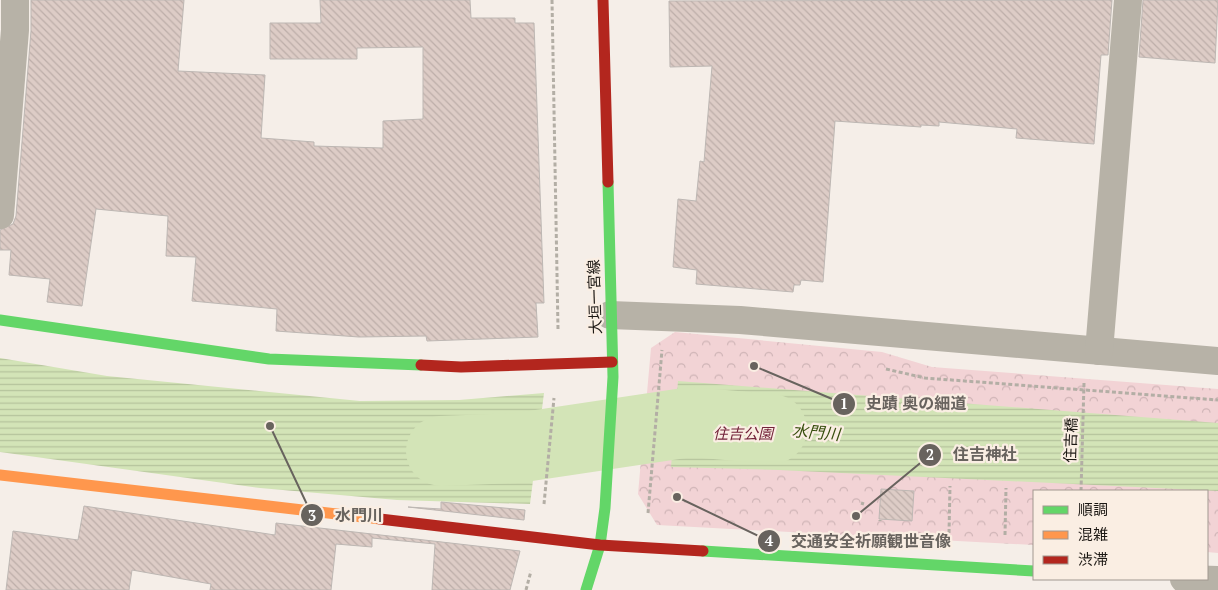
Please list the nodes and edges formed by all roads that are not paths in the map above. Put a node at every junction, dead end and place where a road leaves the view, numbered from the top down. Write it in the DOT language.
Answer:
graph roads {
  1 [pos="15,0"];
  2 [pos="603,0"];
  3 [pos="1128,0"];
  4 [pos="0,215"];
  5 [pos="610,315"];
  6 [pos="0,320"];
  7 [pos="1099,351"];
  8 [pos="1218,361"];
  9 [pos="612,362"];
  10 [pos="0,475"];
  11 [pos="600,545"];
  12 [pos="1033,572"];
  13 [pos="586,590"];
  1 -- 4 [label="street"];
  2 -- 5 [label="street, 大垣一宮線"];
  3 -- 7 [label="street"];
  5 -- 7 [label="street"];
  5 -- 9 [label="street, 大垣一宮線"];
  6 -- 9 [label="street"];
  7 -- 8 [label="street"];
  9 -- 11 [label="street, 大垣一宮線"];
  10 -- 11 [label="street"];
  11 -- 12 [label="street"];
  11 -- 13 [label="street, 大垣一宮線"];
}
